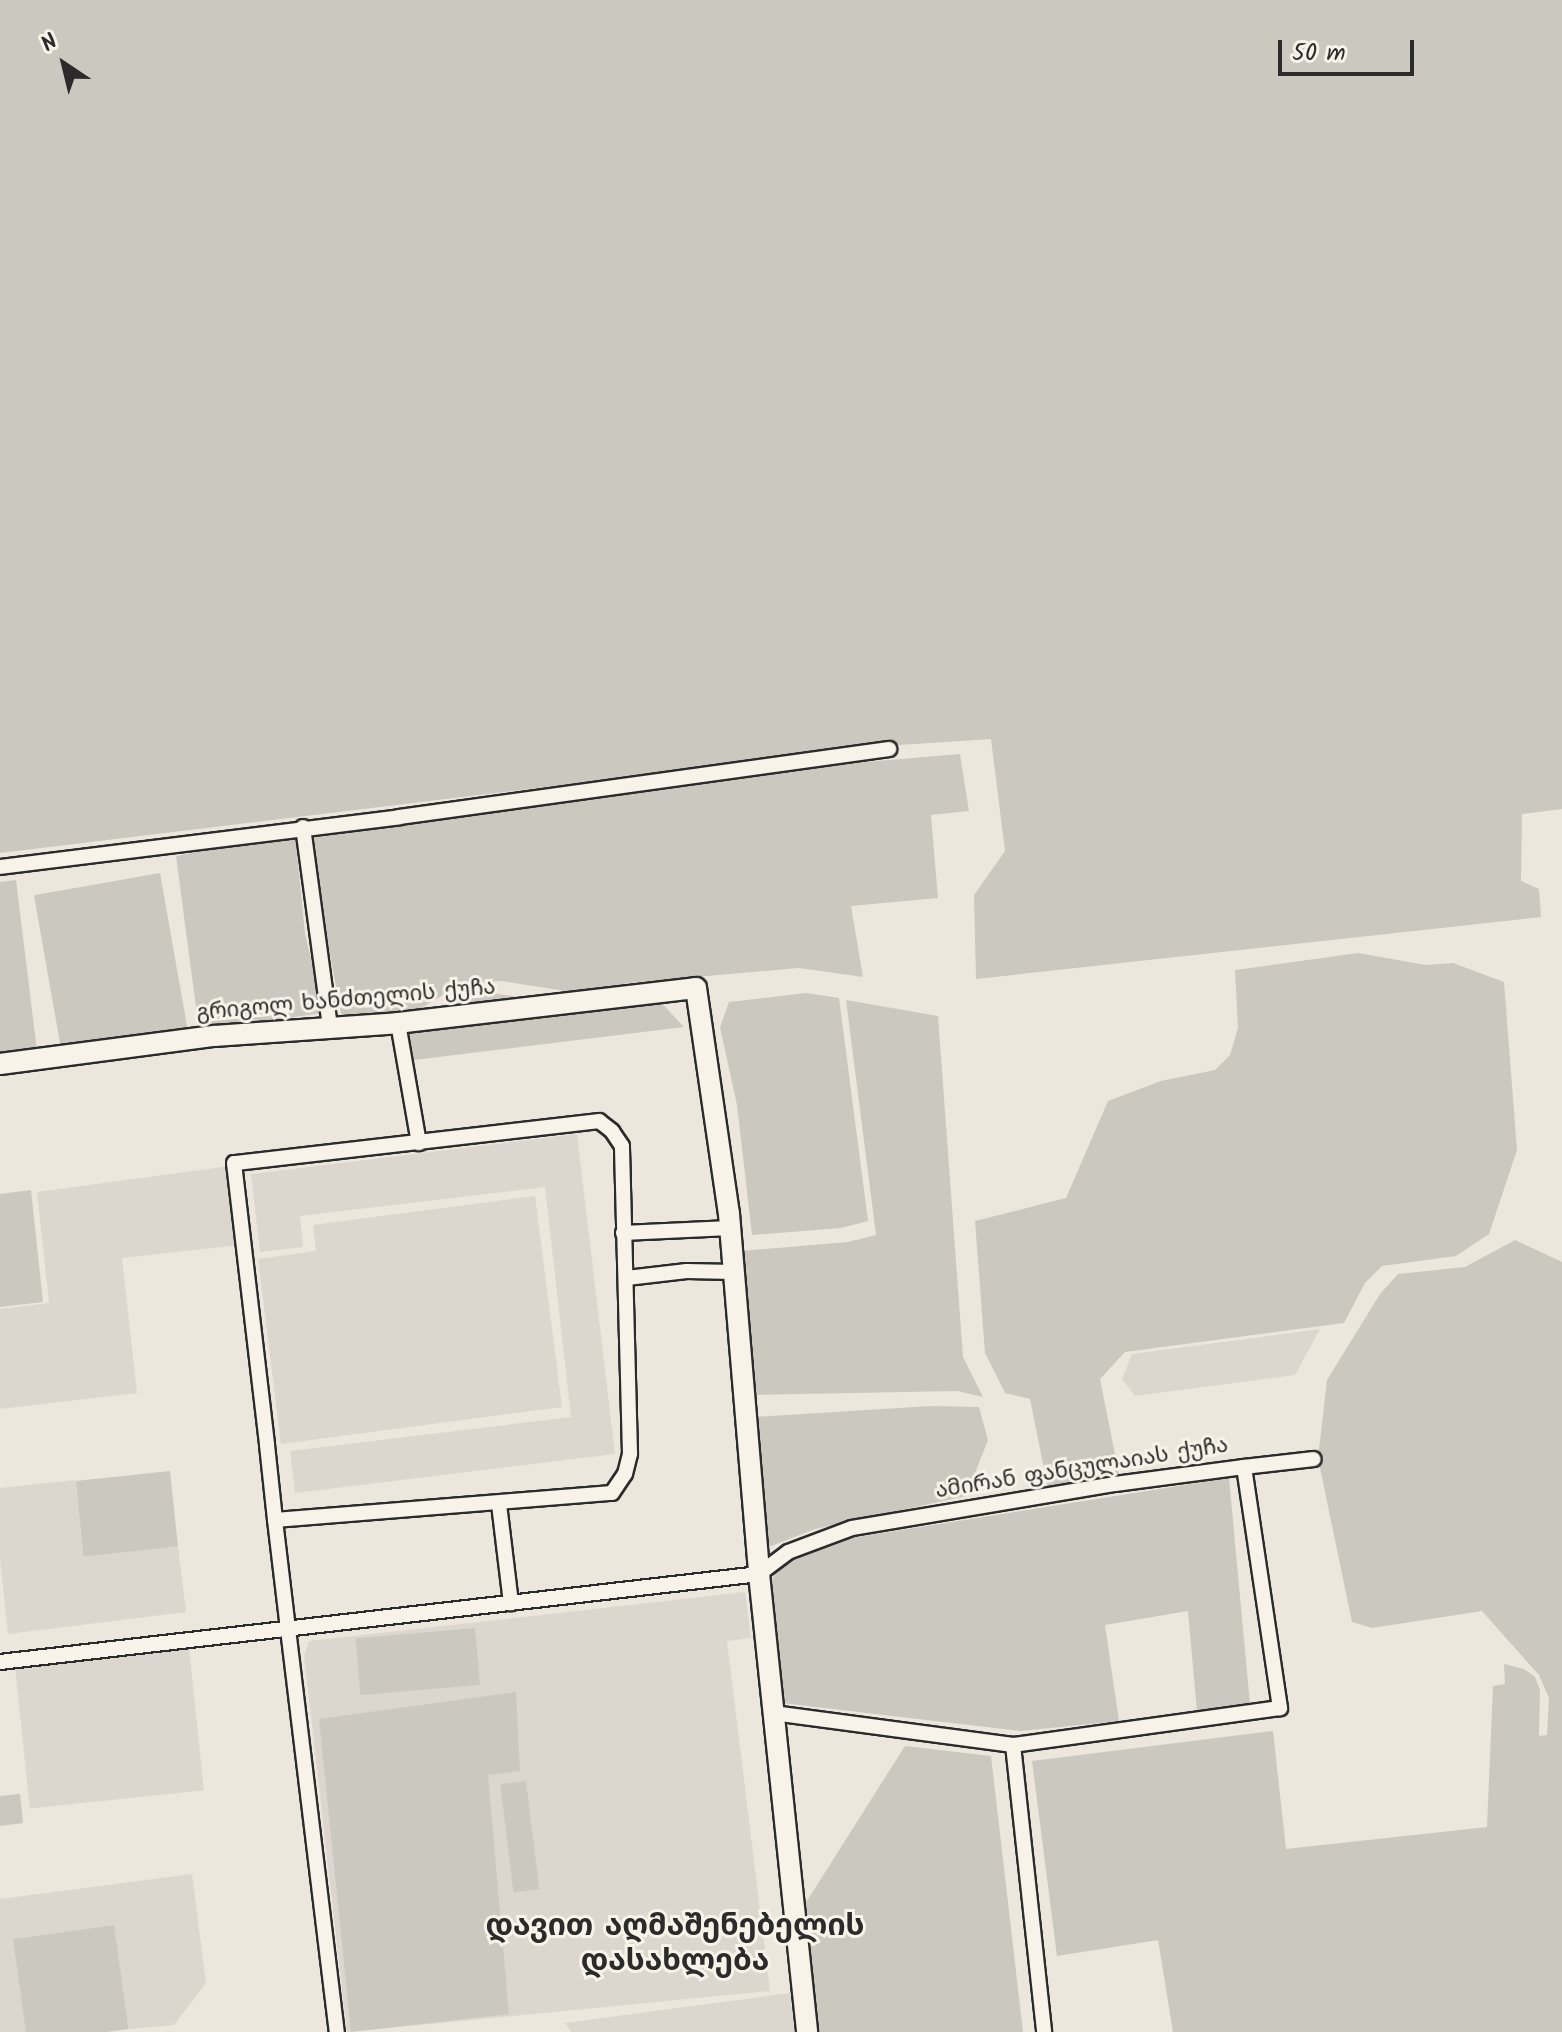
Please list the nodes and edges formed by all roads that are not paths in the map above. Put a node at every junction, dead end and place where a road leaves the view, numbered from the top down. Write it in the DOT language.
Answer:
graph roads {
  1 [pos="889,749"];
  2 [pos="303,827"];
  3 [pos="0,867"];
  4 [pos="398,1023"];
  5 [pos="330,1028"];
  6 [pos="0,1064"];
  7 [pos="419,1143"];
  8 [pos="730,1228"];
  9 [pos="623,1233"];
  10 [pos="734,1272"];
  11 [pos="627,1278"];
  12 [pos="1314,1459"];
  13 [pos="1244,1467"];
  14 [pos="499,1504"];
  15 [pos="275,1520"];
  16 [pos="759,1574"];
  17 [pos="511,1603"];
  18 [pos="288,1629"];
  19 [pos="0,1662"];
  20 [pos="773,1713"];
  21 [pos="1013,1745"];
  22 [pos="337,2032"];
  23 [pos="807,2032"];
  24 [pos="1044,2032"];
  1 -- 2 [label="street"];
  2 -- 3 [label="street"];
  2 -- 5 [label="street"];
  4 -- 5 [label="street, გრიგოლ ხანძთელის ქუჩა"];
  4 -- 7 [label="street"];
  4 -- 8 [label="street, გრიგოლ ხანძთელის ქუჩა"];
  5 -- 6 [label="street, გრიგოლ ხანძთელის ქუჩა"];
  7 -- 9 [label="street"];
  7 -- 15 [label="street"];
  8 -- 9 [label="street"];
  8 -- 10 [label="street"];
  9 -- 11 [label="street"];
  10 -- 11 [label="street"];
  10 -- 16 [label="street"];
  11 -- 14 [label="street"];
  12 -- 13 [label="street"];
  13 -- 16 [label="street, ამირან ფანცულაიას ქუჩა"];
  13 -- 21 [label="street, ამირან ფანცულაიას ქუჩა"];
  14 -- 15 [label="street"];
  14 -- 17 [label="street"];
  15 -- 18 [label="street"];
  16 -- 17 [label="street"];
  16 -- 20 [label="street"];
  17 -- 18 [label="street"];
  18 -- 19 [label="street"];
  18 -- 22 [label="street"];
  20 -- 21 [label="street"];
  20 -- 23 [label="street"];
  21 -- 24 [label="street"];
}
